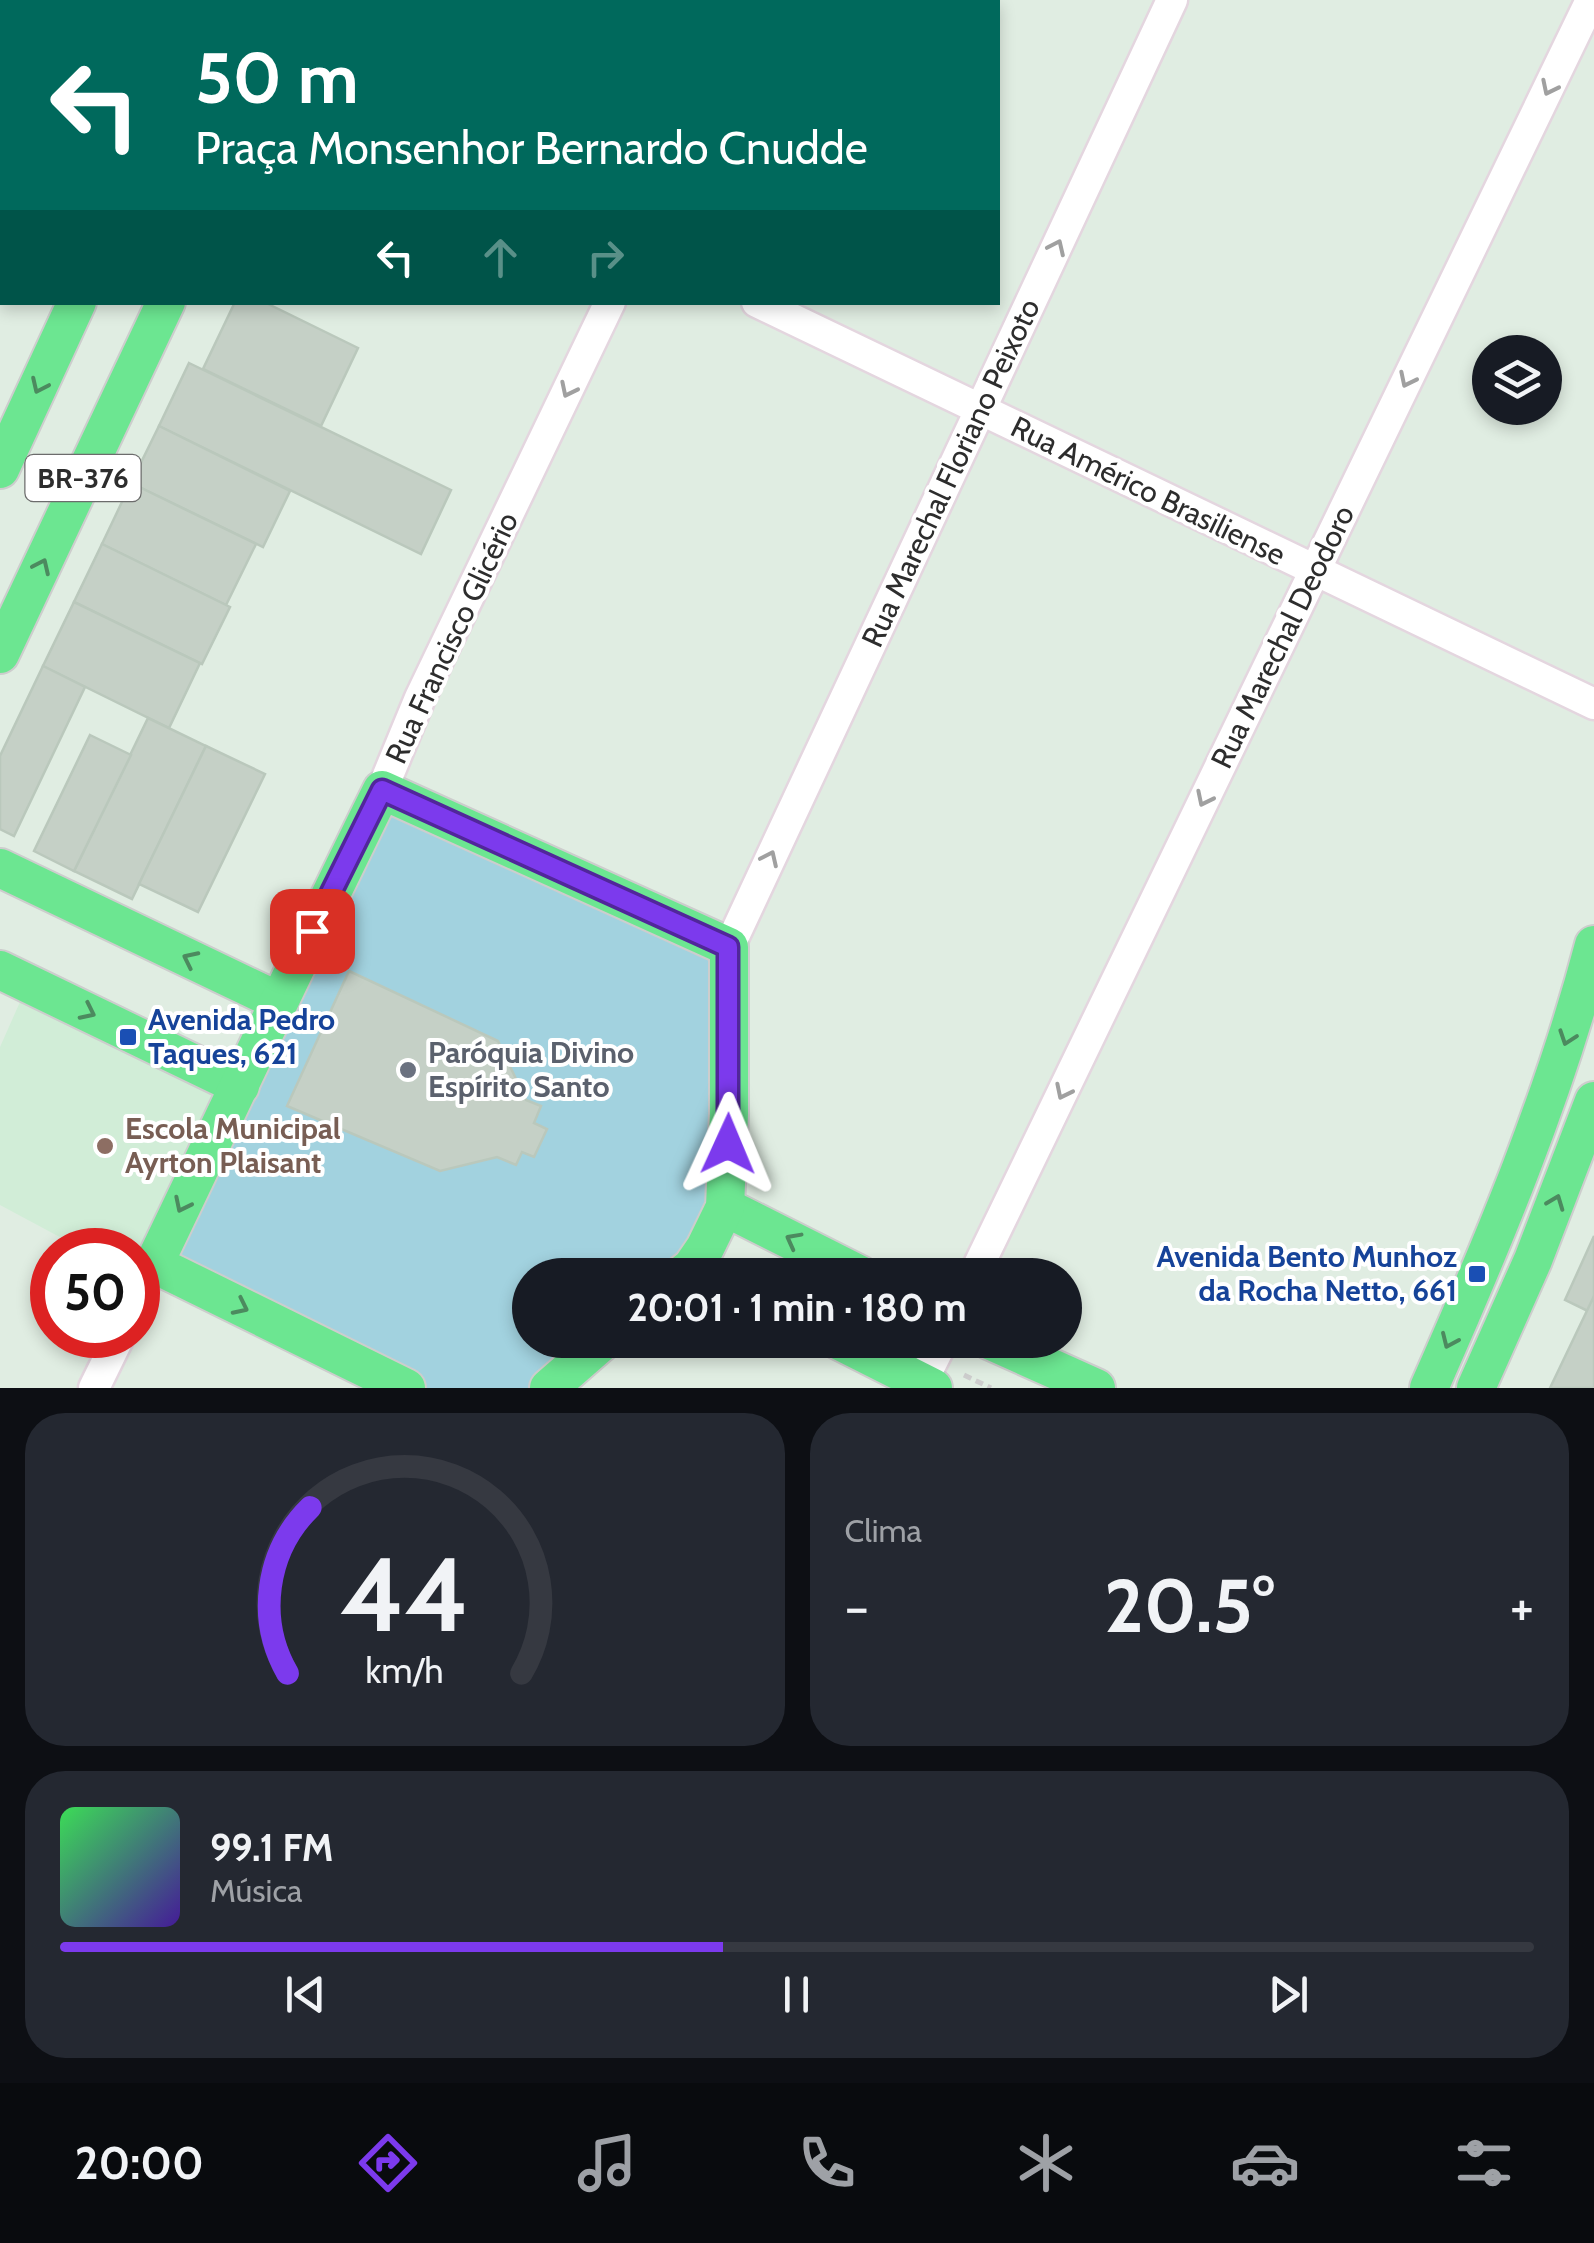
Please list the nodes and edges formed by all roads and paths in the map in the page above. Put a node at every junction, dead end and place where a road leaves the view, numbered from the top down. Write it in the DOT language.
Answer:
graph roads {
  1 [pos="1172,0"];
  2 [pos="1591,0"];
  3 [pos="76,305"];
  4 [pos="165,305"];
  5 [pos="609,305"];
  6 [pos="763,305"];
  7 [pos="980,410"];
  8 [pos="0,469"];
  9 [pos="1315,570"];
  10 [pos="0,654"];
  11 [pos="1594,704"];
  12 [pos="382,790"];
  13 [pos="0,868"];
  14 [pos="1594,944"];
  15 [pos="728,947"];
  16 [pos="0,970"];
  17 [pos="278,1002"];
  18 [pos="240,1086"];
  19 [pos="1594,1101"];
  20 [pos="725,1206"];
  21 [pos="1493,1240"];
  22 [pos="160,1252"];
  23 [pos="700,1258"];
  24 [pos="827,1258"];
  25 [pos="982,1258"];
  26 [pos="1533,1260"];
  27 [pos="160,1287"];
  28 [pos="109,1358"];
  29 [pos="583,1358"];
  30 [pos="872,1358"];
  31 [pos="936,1358"];
  32 [pos="1029,1358"];
  33 [pos="925,1386"];
  34 [pos="94,1388"];
  35 [pos="406,1388"];
  36 [pos="548,1388"];
  37 [pos="1096,1388"];
  38 [pos="1429,1388"];
  39 [pos="1476,1388"];
  7 -- 1 [label="street, Rua Marechal Floriano Peixoto, one-way"];
  2 -- 9 [label="street, Rua Marechal Deodoro, one-way"];
  3 -- 8 [label="main road, BR-376, one-way"];
  10 -- 4 [label="main road, BR-376, one-way"];
  5 -- 12 [label="street, Rua Francisco Glicério, one-way"];
  6 -- 7 [label="street, Rua Américo Brasiliense"];
  7 -- 9 [label="street, Rua Américo Brasiliense"];
  15 -- 7 [label="street, Rua Marechal Floriano Peixoto, one-way"];
  9 -- 11 [label="street, Rua Américo Brasiliense"];
  9 -- 25 [label="street, Rua Marechal Deodoro, one-way"];
  12 -- 15 [label="main road"];
  12 -- 17 [label="main road, Rua Francisco Glicério"];
  17 -- 13 [label="main road, one-way"];
  14 -- 21 [label="main road, one-way"];
  15 -- 20 [label="main road"];
  16 -- 18 [label="main road, one-way"];
  17 -- 18 [label="main road, Rua Francisco Glicério"];
  18 -- 22 [label="main road, Rua Francisco Glicério, one-way"];
  26 -- 19 [label="main road, one-way"];
  20 -- 23 [label="main road"];
  24 -- 20 [label="main road, one-way"];
  21 -- 26 [label="main road"];
  21 -- 38 [label="main road, one-way"];
  26 -- 39 [label="main road"];
  27 -- 35 [label="main road, one-way"];
  28 -- 34 [label="street"];
  29 -- 36 [label="main road"];
  30 -- 33 [label="main road"];
  31 -- 33 [label="street"];
  32 -- 37 [label="main road"];
}
